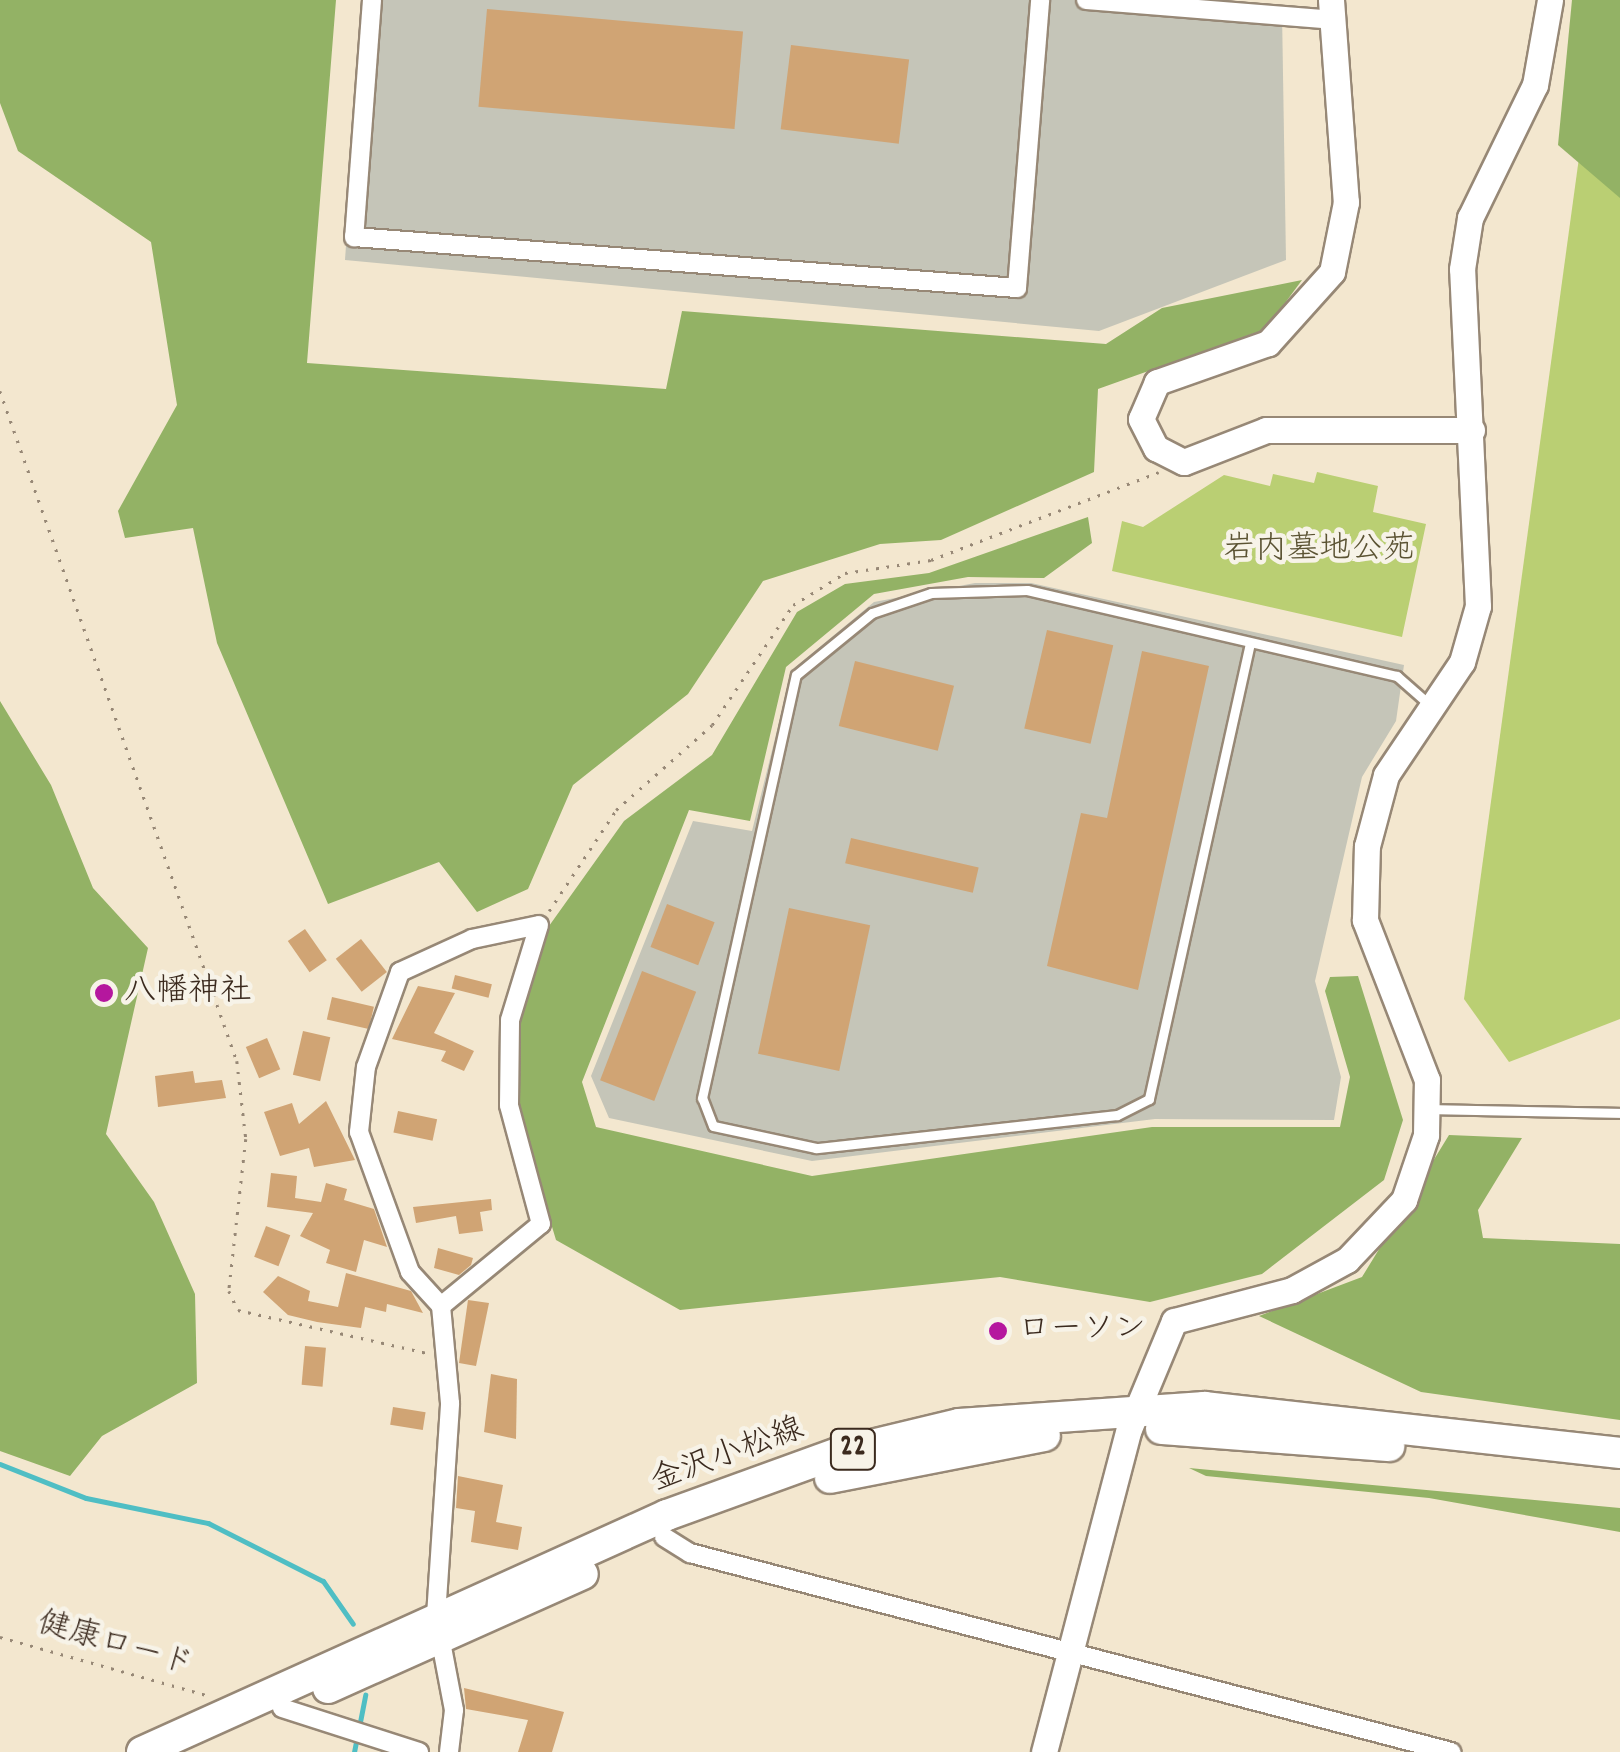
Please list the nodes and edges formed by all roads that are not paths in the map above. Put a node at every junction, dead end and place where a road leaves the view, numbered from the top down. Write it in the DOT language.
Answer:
graph roads {
  1 [pos="372,0"];
  2 [pos="1040,0"];
  3 [pos="1086,0"];
  4 [pos="1550,0"];
  5 [pos="1332,10"];
  6 [pos="1472,430"];
  7 [pos="1250,643"];
  8 [pos="1432,707"];
  9 [pos="1430,1109"];
  10 [pos="1620,1112"];
  11 [pos="441,1306"];
  12 [pos="1132,1420"];
  13 [pos="1620,1454"];
  14 [pos="1620,1474"];
  15 [pos="664,1537"];
  16 [pos="437,1628"];
  17 [pos="1069,1653"];
  18 [pos="282,1708"];
  19 [pos="142,1752"];
  20 [pos="188,1752"];
  21 [pos="420,1752"];
  22 [pos="449,1752"];
  23 [pos="1044,1752"];
  24 [pos="1451,1752"];
  1 -- 2 [label="street"];
  3 -- 5 [label="street"];
  4 -- 6 [label="street"];
  5 -- 6 [label="street"];
  6 -- 8 [label="street"];
  7 -- 7 [label="lane"];
  7 -- 8 [label="lane"];
  8 -- 9 [label="street"];
  9 -- 10 [label="lane"];
  9 -- 12 [label="street"];
  11 -- 11 [label="street"];
  11 -- 16 [label="street"];
  12 -- 13 [label="main road, 金沢小松線 / 22"];
  12 -- 14 [label="main road, 金沢小松線 / 22"];
  12 -- 15 [label="main road, 金沢小松線 / 22"];
  12 -- 16 [label="main road, 金沢小松線 / 22"];
  12 -- 17 [label="street"];
  15 -- 16 [label="main road, 金沢小松線 / 22"];
  15 -- 17 [label="street"];
  16 -- 18 [label="main road, 金沢小松線 / 22"];
  16 -- 19 [label="main road, 金沢小松線 / 22"];
  16 -- 22 [label="street"];
  17 -- 23 [label="street"];
  17 -- 24 [label="street"];
  18 -- 20 [label="main road, 金沢小松線 / 22"];
  18 -- 21 [label="street"];
}
